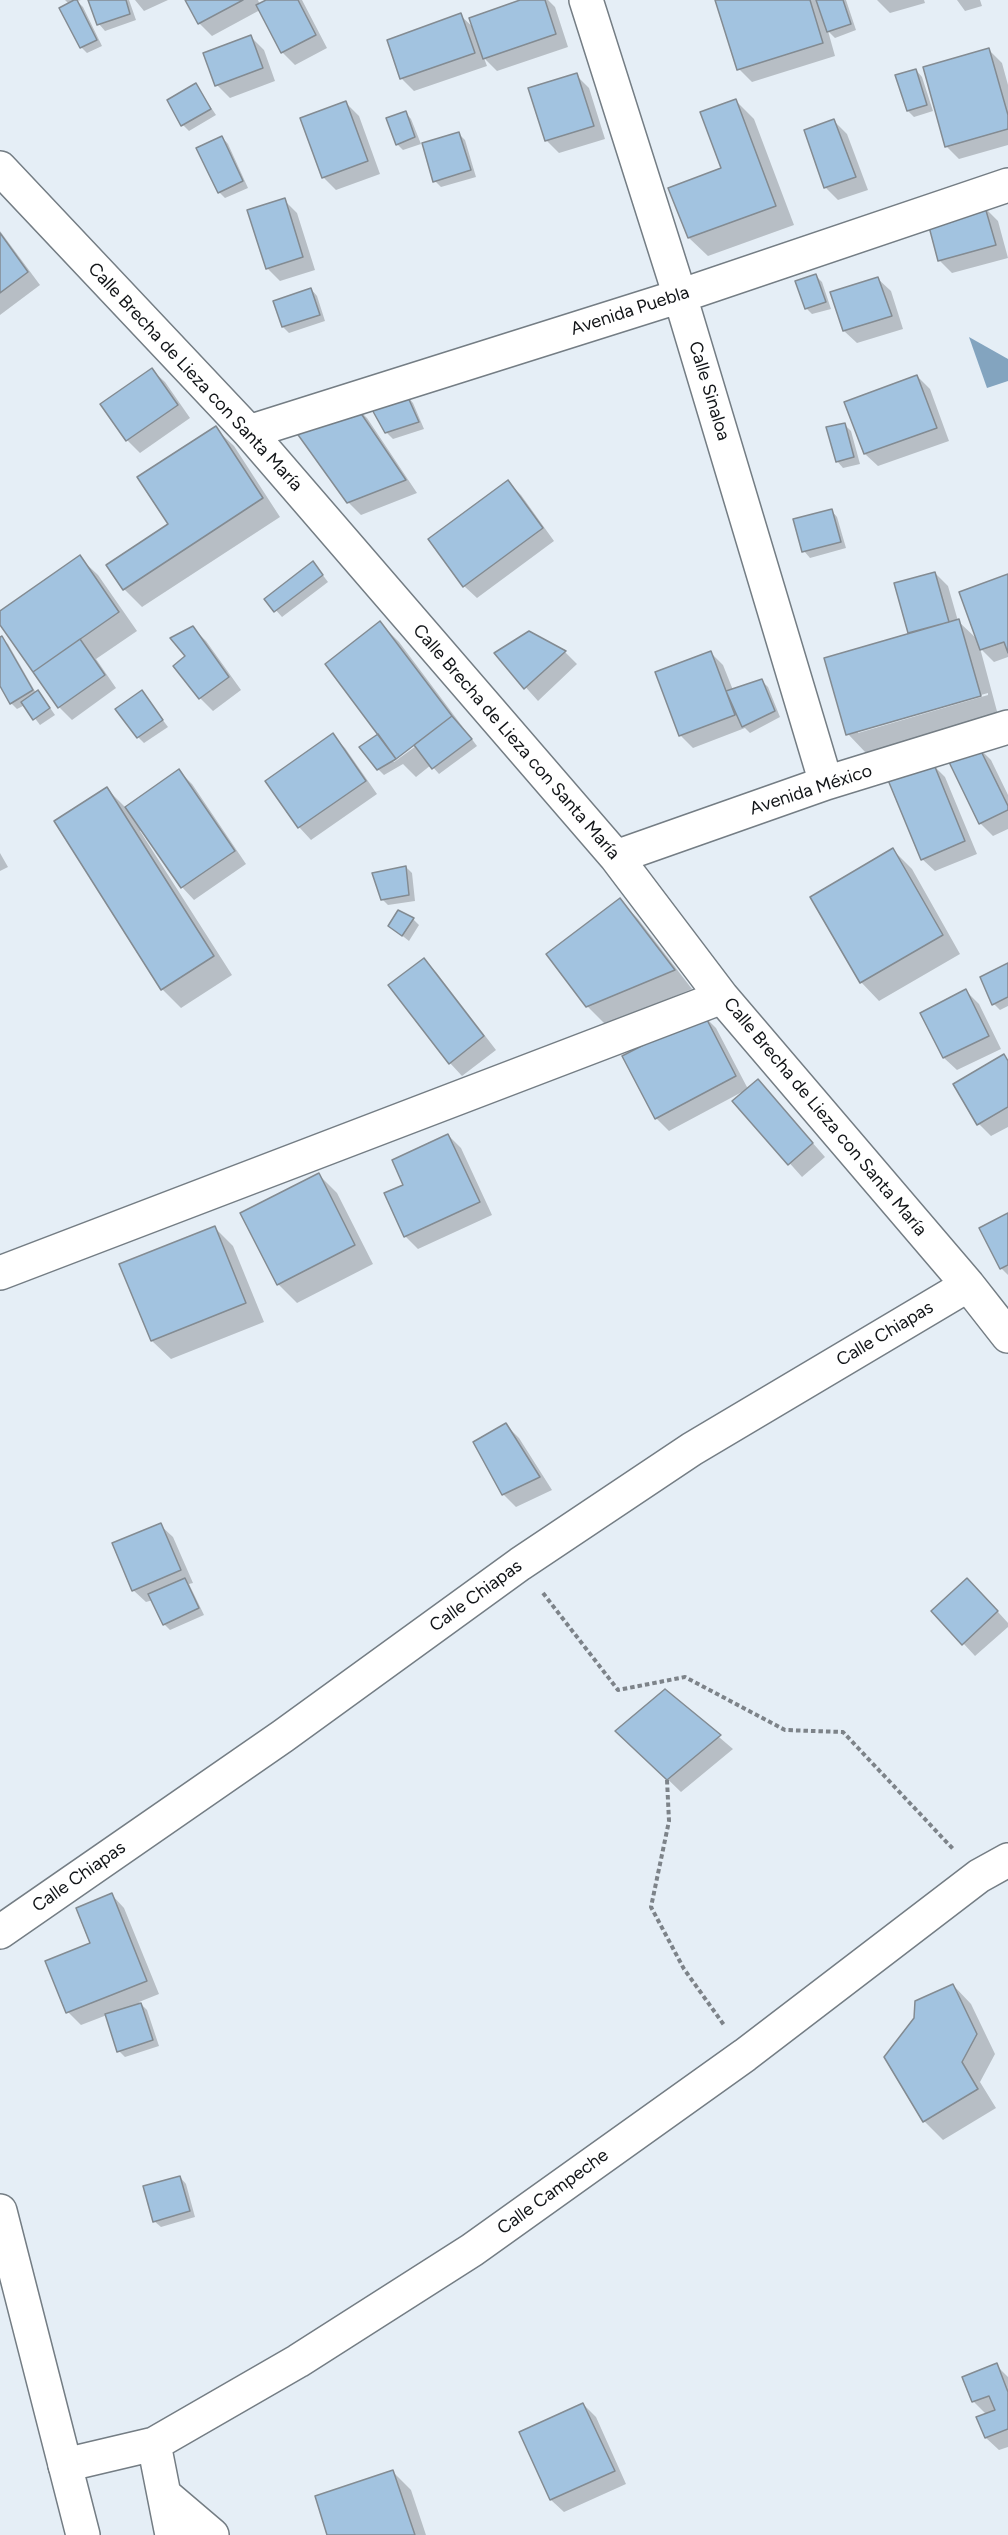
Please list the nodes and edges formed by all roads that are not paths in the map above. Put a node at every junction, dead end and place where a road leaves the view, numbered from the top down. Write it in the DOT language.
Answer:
graph roads {
  1 [pos="586,0"];
  2 [pos="0,168"];
  3 [pos="1008,185"];
  4 [pos="680,296"];
  5 [pos="249,432"];
  6 [pos="1008,727"];
  7 [pos="826,783"];
  8 [pos="616,857"];
  9 [pos="722,997"];
  10 [pos="0,1273"];
  11 [pos="968,1285"];
  12 [pos="1008,1336"];
  13 [pos="1008,1860"];
  14 [pos="0,1932"];
  15 [pos="0,2211"];
  16 [pos="154,2444"];
  17 [pos="65,2465"];
  18 [pos="165,2495"];
  19 [pos="83,2535"];
  20 [pos="172,2535"];
  21 [pos="212,2535"];
  1 -- 4 [label="street, Calle Sinaloa"];
  2 -- 5 [label="street, Calle Brecha de Lieza con Santa María"];
  3 -- 4 [label="street, Avenida Puebla"];
  4 -- 5 [label="street, Avenida Puebla"];
  4 -- 7 [label="street, Calle Sinaloa"];
  5 -- 8 [label="street, Calle Brecha de Lieza con Santa María"];
  6 -- 7 [label="street, Avenida México"];
  7 -- 8 [label="street, Avenida México"];
  8 -- 9 [label="street, Calle Brecha de Lieza con Santa María"];
  9 -- 10 [label="street"];
  9 -- 11 [label="street, Calle Brecha de Lieza con Santa María"];
  11 -- 12 [label="street, Calle Brecha de Lieza con Santa María"];
  11 -- 14 [label="street, Calle Chiapas"];
  13 -- 16 [label="street, Calle Campeche"];
  15 -- 17 [label="street"];
  16 -- 17 [label="street, Calle Campeche"];
  16 -- 18 [label="street"];
  17 -- 19 [label="street"];
  18 -- 20 [label="street"];
  18 -- 21 [label="street"];
}
